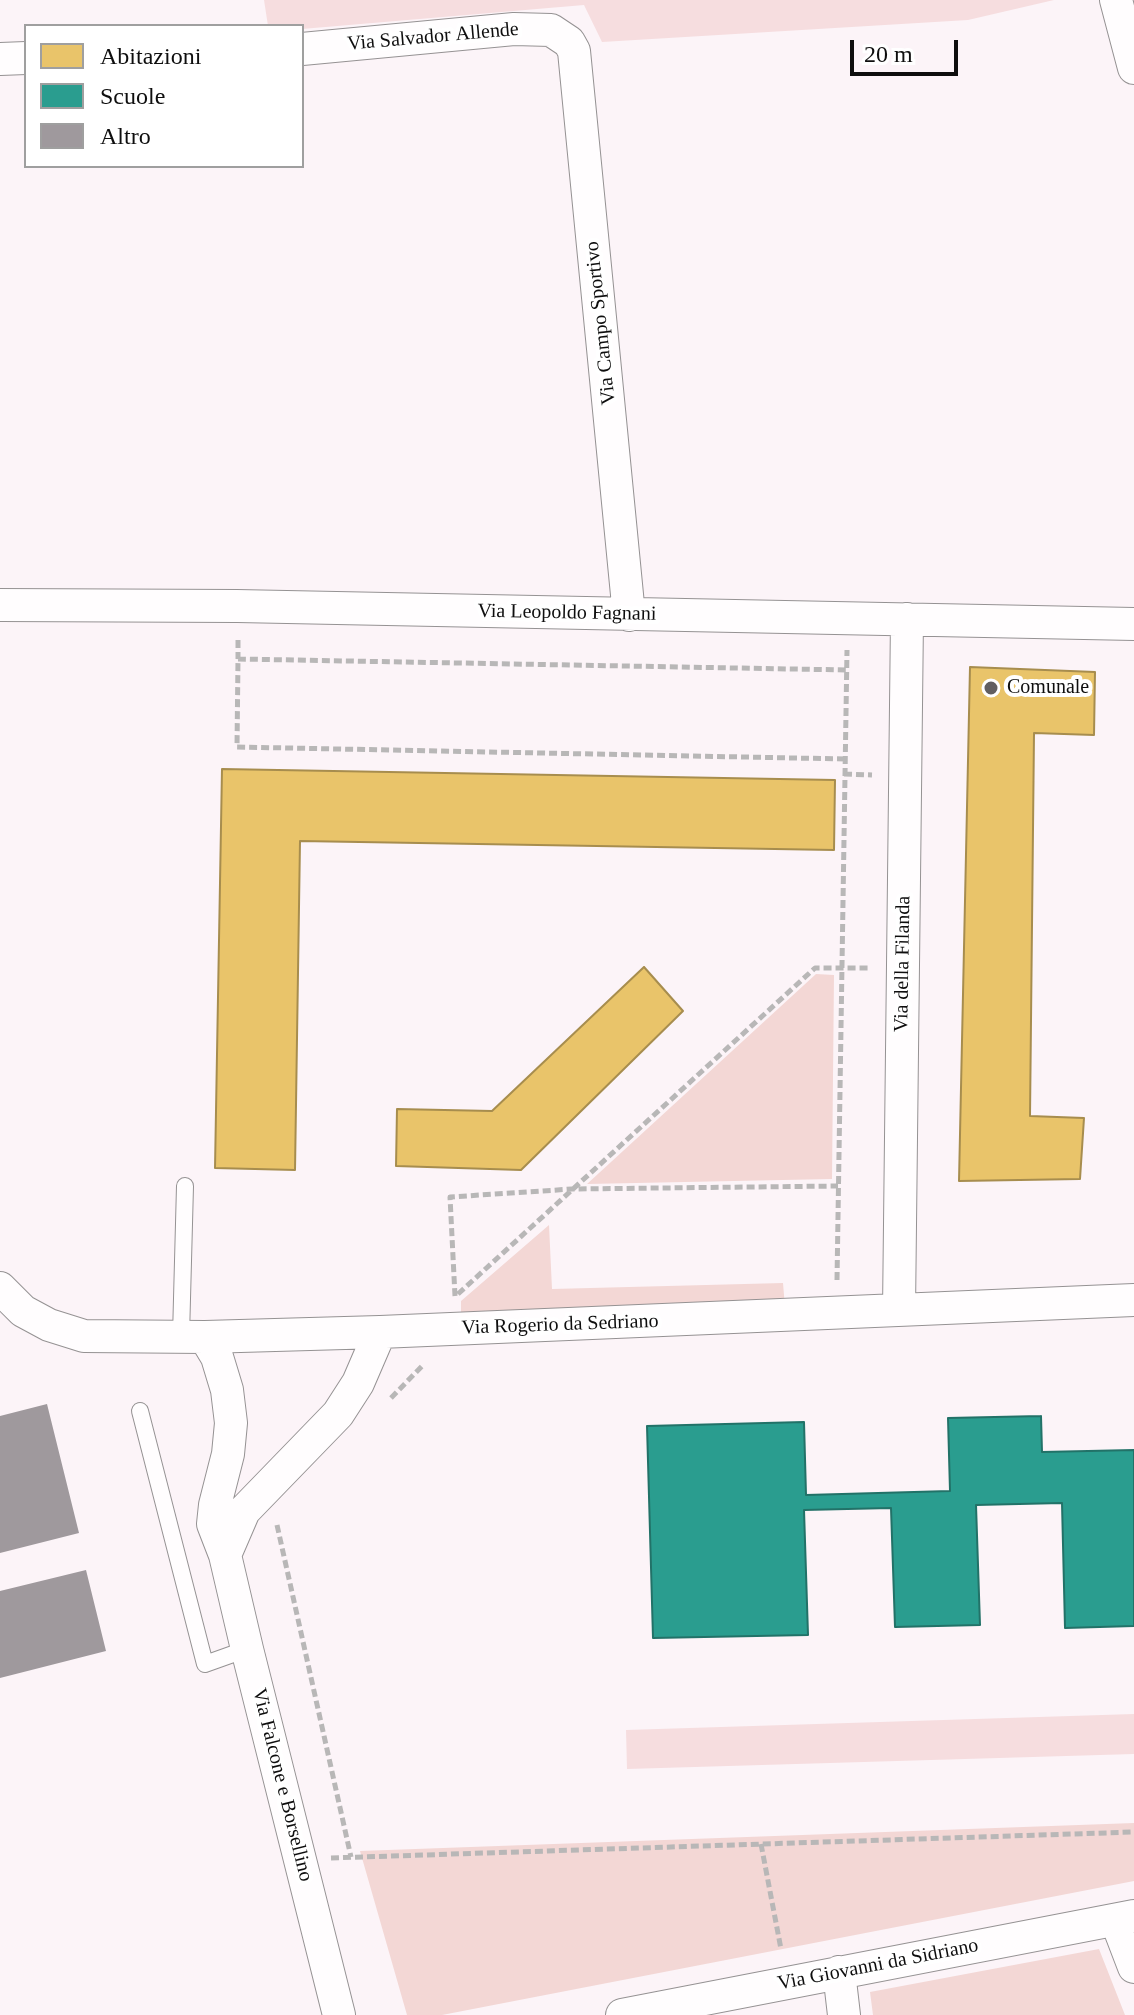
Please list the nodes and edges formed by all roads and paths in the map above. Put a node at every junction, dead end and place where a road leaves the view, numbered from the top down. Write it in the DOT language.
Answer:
graph roads {
  1 [pos="1116,0"];
  2 [pos="562,36"];
  3 [pos="304,49"];
  4 [pos="24,58"];
  5 [pos="0,59"];
  6 [pos="1134,68"];
  7 [pos="0,605"];
  8 [pos="629,615"];
  9 [pos="847,618"];
  10 [pos="907,619"];
  11 [pos="1134,624"];
  12 [pos="847,670"];
  13 [pos="845,759"];
  14 [pos="903,967"];
  15 [pos="841,968"];
  16 [pos="185,1186"];
  17 [pos="838,1186"];
  18 [pos="572,1189"];
  19 [pos="0,1288"];
  20 [pos="1134,1300"];
  21 [pos="899,1310"];
  22 [pos="836,1313"];
  23 [pos="380,1332"];
  24 [pos="193,1336"];
  25 [pos="430,1358"];
  26 [pos="386,1403"];
  27 [pos="140,1411"];
  28 [pos="276,1516"];
  29 [pos="225,1555"];
  30 [pos="247,1649"];
  31 [pos="1134,1832"];
  32 [pos="761,1844"];
  33 [pos="351,1857"];
  34 [pos="300,1859"];
  35 [pos="1125,1918"];
  36 [pos="1134,1967"];
  37 [pos="839,1972"];
  38 [pos="788,1982"];
  39 [pos="339,2015"];
  40 [pos="622,2015"];
  41 [pos="844,2015"];
  1 -- 6 [label="street"];
  2 -- 3 [label="street, Via Salvador Allende"];
  2 -- 8 [label="street, Via Campo Sportivo"];
  4 -- 5 [label="street"];
  7 -- 8 [label="street, Via Leopoldo Fagnani"];
  8 -- 9 [label="street, Via Leopoldo Fagnani"];
  9 -- 10 [label="street, Via Leopoldo Fagnani"];
  9 -- 12 [label="path"];
  10 -- 11 [label="street, Via Leopoldo Fagnani"];
  10 -- 14 [label="street, Via della Filanda"];
  12 -- 13 [label="path"];
  12 -- 13 [label="path"];
  13 -- 15 [label="path"];
  14 -- 15 [label="path"];
  14 -- 21 [label="street, Via della Filanda"];
  15 -- 17 [label="path"];
  15 -- 18 [label="path"];
  16 -- 24 [label="lane"];
  17 -- 18 [label="path"];
  17 -- 22 [label="path"];
  18 -- 18 [label="path"];
  19 -- 24 [label="street, Via Rogerio da Sedriano"];
  20 -- 21 [label="street, Via Rogerio da Sedriano"];
  21 -- 22 [label="street, Via Rogerio da Sedriano"];
  22 -- 23 [label="street, Via Rogerio da Sedriano"];
  23 -- 24 [label="street, Via Rogerio da Sedriano"];
  23 -- 29 [label="street"];
  24 -- 29 [label="street, Via Falcone e Borsellino"];
  25 -- 26 [label="path"];
  27 -- 30 [label="lane"];
  28 -- 33 [label="path"];
  29 -- 30 [label="street, Via Falcone e Borsellino"];
  30 -- 34 [label="street, Via Falcone e Borsellino"];
  31 -- 32 [label="path"];
  32 -- 33 [label="path"];
  32 -- 38 [label="path"];
  33 -- 34 [label="path"];
  34 -- 39 [label="street, Via Falcone e Borsellino"];
  35 -- 36 [label="street"];
  35 -- 37 [label="street, Via Giovanni da Sidriano"];
  37 -- 38 [label="street, Via Giovanni da Sidriano"];
  37 -- 41 [label="street"];
  38 -- 40 [label="street, Via Giovanni da Sidriano"];
}
